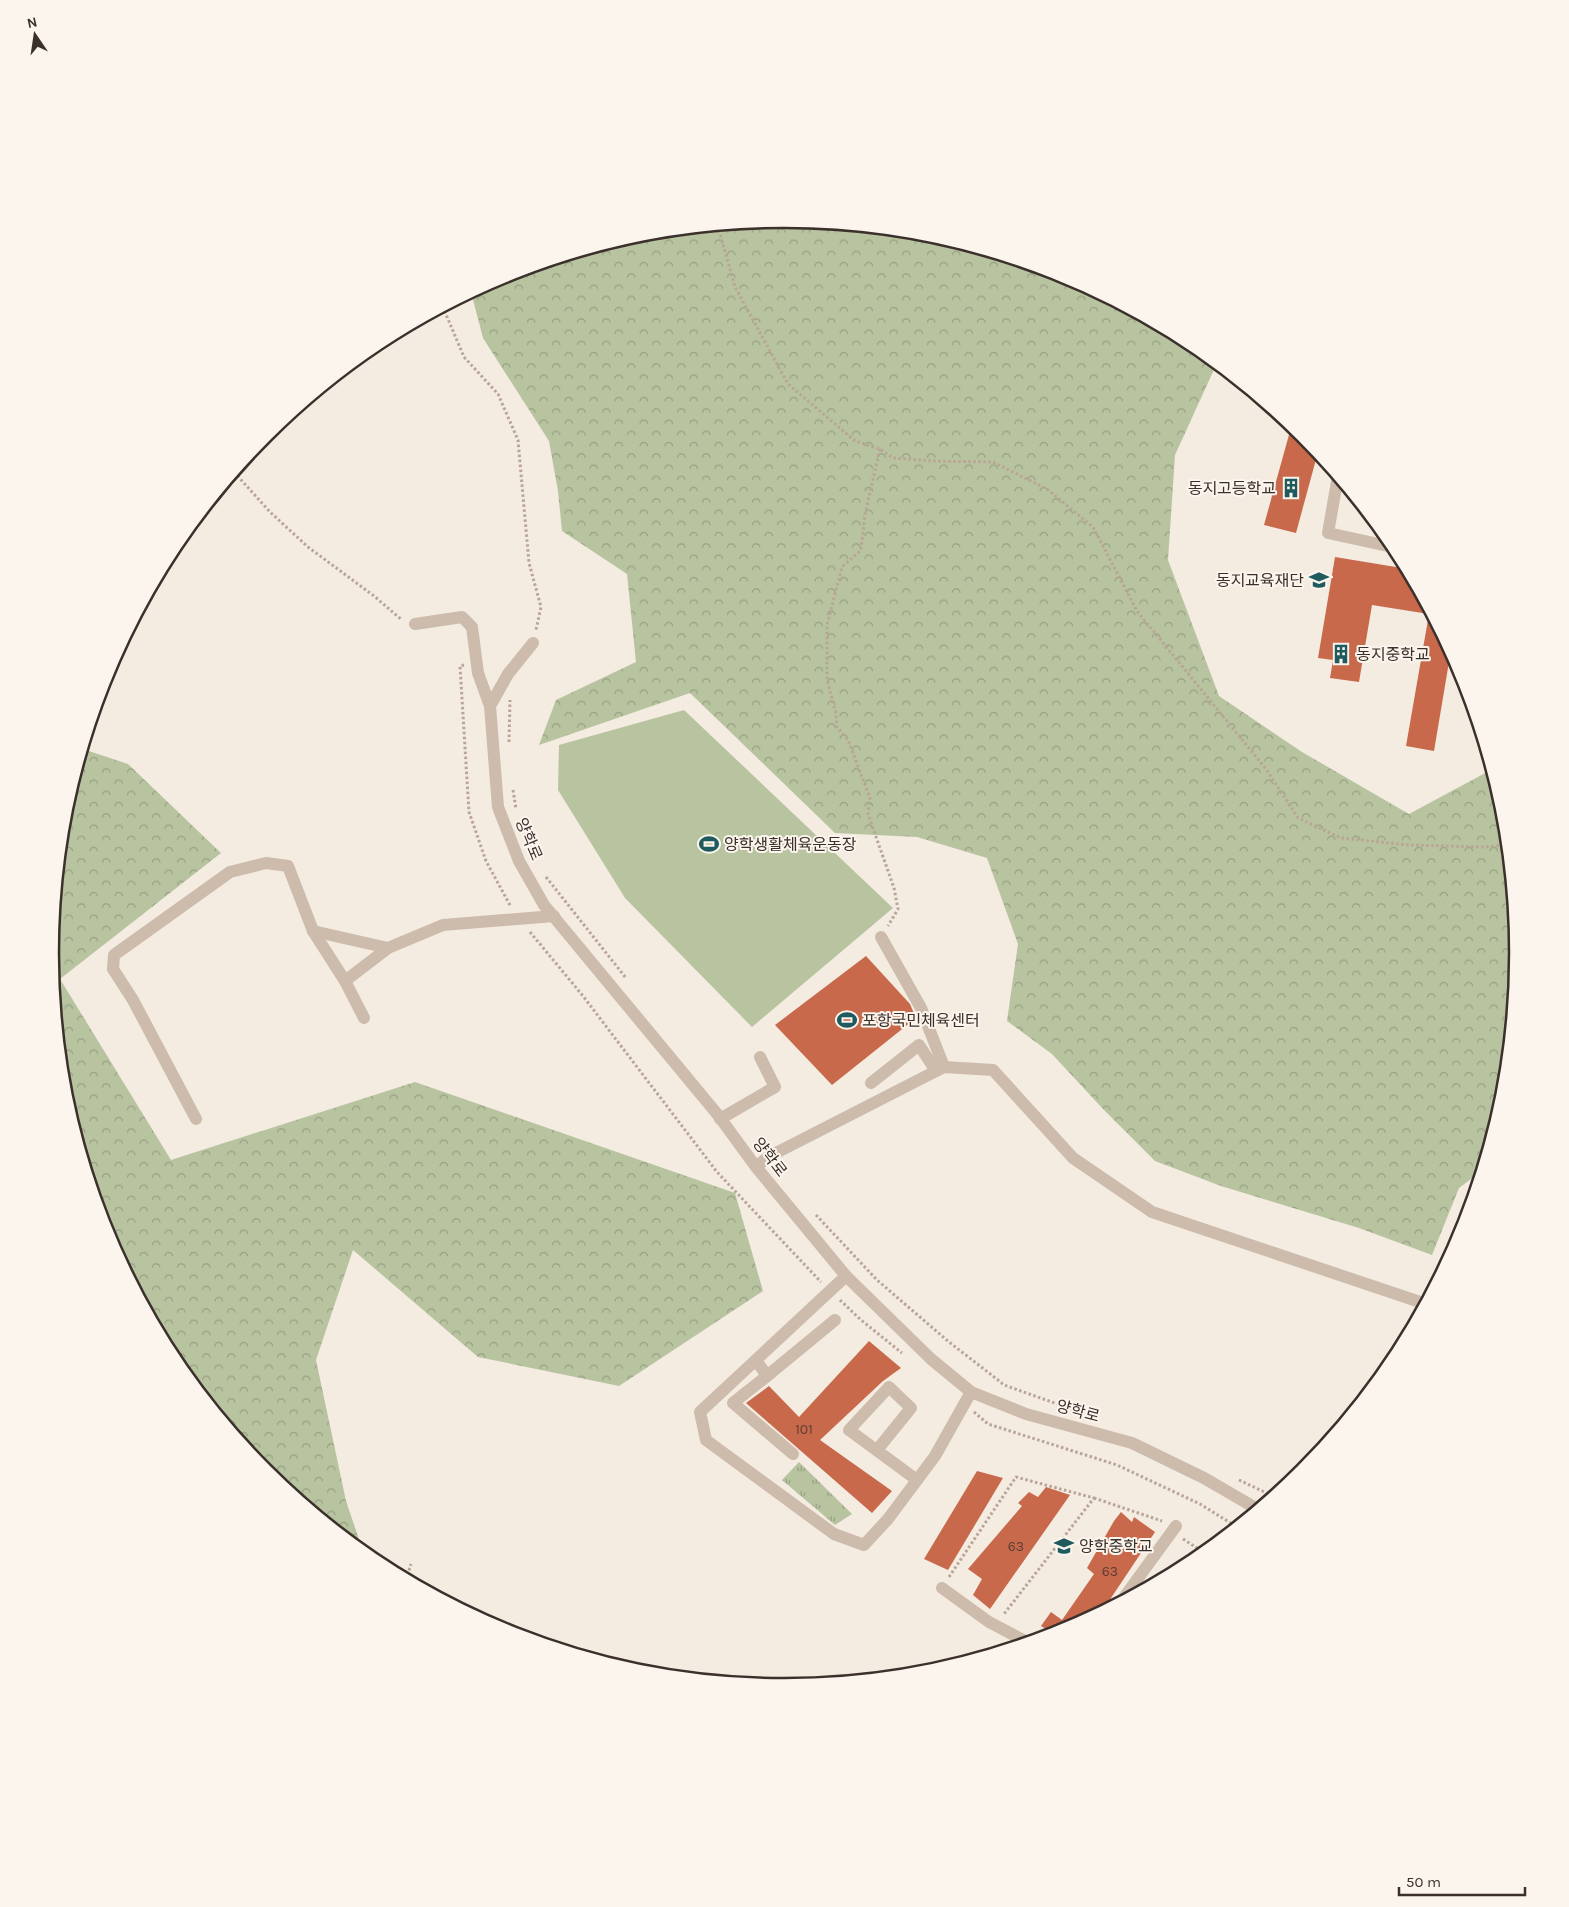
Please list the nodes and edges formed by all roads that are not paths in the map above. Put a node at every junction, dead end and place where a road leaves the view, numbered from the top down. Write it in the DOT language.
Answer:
graph roads {
  1 [pos="1337,483"];
  2 [pos="1385,546"];
  3 [pos="415,624"];
  4 [pos="533,643"];
  5 [pos="490,706"];
  6 [pos="554,916"];
  7 [pos="312,931"];
  8 [pos="881,937"];
  9 [pos="388,948"];
  10 [pos="345,981"];
  11 [pos="364,1018"];
  12 [pos="760,1057"];
  13 [pos="940,1069"];
  14 [pos="871,1083"];
  15 [pos="196,1119"];
  16 [pos="720,1119"];
  17 [pos="756,1167"];
  18 [pos="846,1276"];
  19 [pos="1420,1302"];
  20 [pos="834,1320"];
  21 [pos="756,1360"];
  22 [pos="767,1376"];
  23 [pos="971,1392"];
  24 [pos="877,1450"];
  25 [pos="793,1454"];
  26 [pos="917,1480"];
  27 [pos="1253,1507"];
  28 [pos="1176,1526"];
  29 [pos="942,1588"];
  30 [pos="1128,1592"];
  31 [pos="1022,1639"];
  1 -- 2 [label="street"];
  3 -- 5 [label="street, 양학로"];
  4 -- 5 [label="street"];
  5 -- 6 [label="street, 양학로"];
  6 -- 9 [label="street"];
  6 -- 16 [label="street, 양학로"];
  7 -- 9 [label="street"];
  7 -- 10 [label="street"];
  7 -- 15 [label="street"];
  8 -- 13 [label="street"];
  9 -- 10 [label="street"];
  10 -- 11 [label="street"];
  12 -- 16 [label="street"];
  13 -- 14 [label="street"];
  13 -- 17 [label="street"];
  13 -- 19 [label="street"];
  16 -- 17 [label="street, 양학로"];
  17 -- 18 [label="street, 양학로"];
  18 -- 21 [label="street"];
  18 -- 23 [label="street, 양학로"];
  20 -- 22 [label="street"];
  21 -- 22 [label="street"];
  21 -- 26 [label="street"];
  22 -- 25 [label="street"];
  23 -- 26 [label="street"];
  23 -- 27 [label="street, 양학로"];
  24 -- 24 [label="street"];
  24 -- 26 [label="street"];
  28 -- 30 [label="street"];
  29 -- 31 [label="street"];
}
